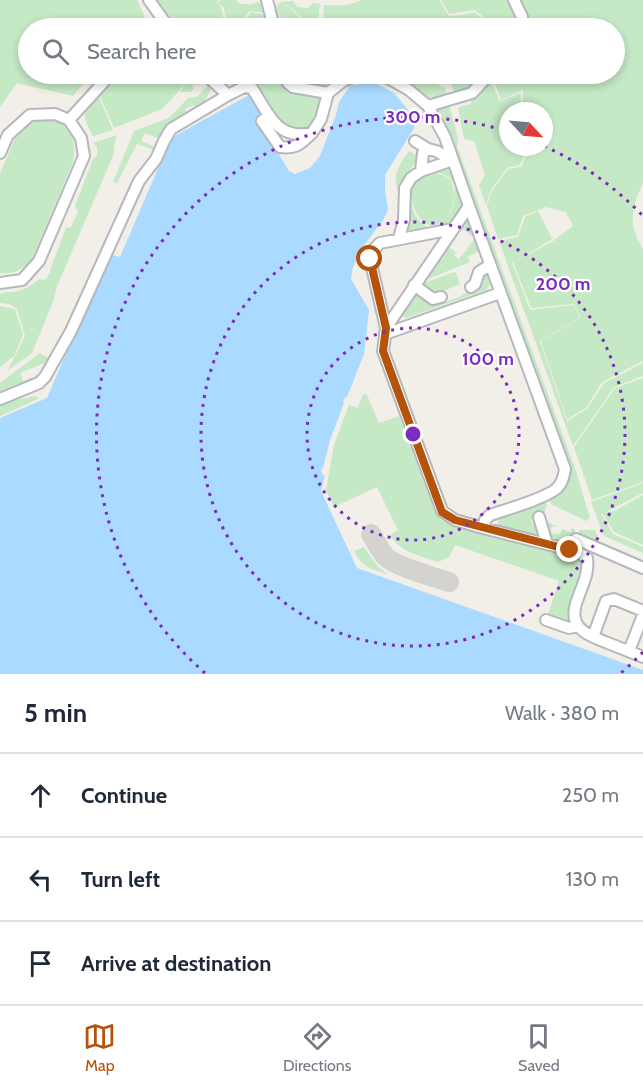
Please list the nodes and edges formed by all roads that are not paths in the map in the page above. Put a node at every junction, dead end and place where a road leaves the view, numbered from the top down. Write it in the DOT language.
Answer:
graph roads {
  1 [pos="149,0"];
  2 [pos="267,0"];
  3 [pos="514,0"];
  4 [pos="161,18"];
  5 [pos="272,18"];
  6 [pos="522,18"];
  7 [pos="102,84"];
  8 [pos="216,84"];
  9 [pos="289,84"];
  10 [pos="339,84"];
  11 [pos="398,84"];
  12 [pos="480,84"];
  13 [pos="327,93"];
  14 [pos="228,95"];
  15 [pos="428,106"];
  16 [pos="269,115"];
  17 [pos="69,120"];
  18 [pos="312,133"];
  19 [pos="415,141"];
  20 [pos="428,149"];
  21 [pos="0,153"];
  22 [pos="453,160"];
  23 [pos="421,171"];
  24 [pos="469,206"];
  25 [pos="453,229"];
  26 [pos="399,238"];
  27 [pos="490,265"];
  28 [pos="0,283"];
  29 [pos="414,285"];
  30 [pos="471,287"];
  31 [pos="500,293"];
  32 [pos="441,297"];
  33 [pos="385,331"];
  34 [pos="0,399"];
  35 [pos="539,517"];
  36 [pos="483,528"];
  37 [pos="547,544"];
  38 [pos="568,549"];
  39 [pos="643,568"];
  40 [pos="643,613"];
  41 [pos="546,620"];
  42 [pos="578,626"];
  43 [pos="593,637"];
  44 [pos="629,651"];
  45 [pos="643,657"];
  1 -- 4 [label="street"];
  2 -- 5 [label="street"];
  3 -- 6 [label="street"];
  7 -- 17 [label="street"];
  8 -- 14 [label="street"];
  9 -- 13 [label="street"];
  10 -- 13 [label="street"];
  11 -- 15 [label="street"];
  12 -- 15 [label="street"];
  13 -- 18 [label="street"];
  14 -- 16 [label="street"];
  14 -- 34 [label="street"];
  15 -- 22 [label="street"];
  16 -- 18 [label="street"];
  16 -- 18 [label="street"];
  17 -- 21 [label="street"];
  17 -- 28 [label="street"];
  19 -- 20 [label="street"];
  20 -- 22 [label="street"];
  20 -- 23 [label="street"];
  22 -- 23 [label="street"];
  22 -- 24 [label="street"];
  23 -- 26 [label="street"];
  24 -- 25 [label="street"];
  24 -- 27 [label="street"];
  25 -- 26 [label="street"];
  25 -- 29 [label="street"];
  26 -- 33 [label="street"];
  27 -- 30 [label="street"];
  27 -- 31 [label="street"];
  29 -- 32 [label="street"];
  29 -- 33 [label="street"];
  31 -- 33 [label="street"];
  31 -- 36 [label="street"];
  33 -- 36 [label="street"];
  35 -- 37 [label="street"];
  36 -- 37 [label="street"];
  37 -- 38 [label="street"];
  38 -- 39 [label="street"];
  38 -- 42 [label="street"];
  40 -- 43 [label="street"];
  40 -- 44 [label="street"];
  41 -- 42 [label="street"];
  42 -- 43 [label="street"];
  43 -- 44 [label="street"];
  44 -- 45 [label="street"];
}
